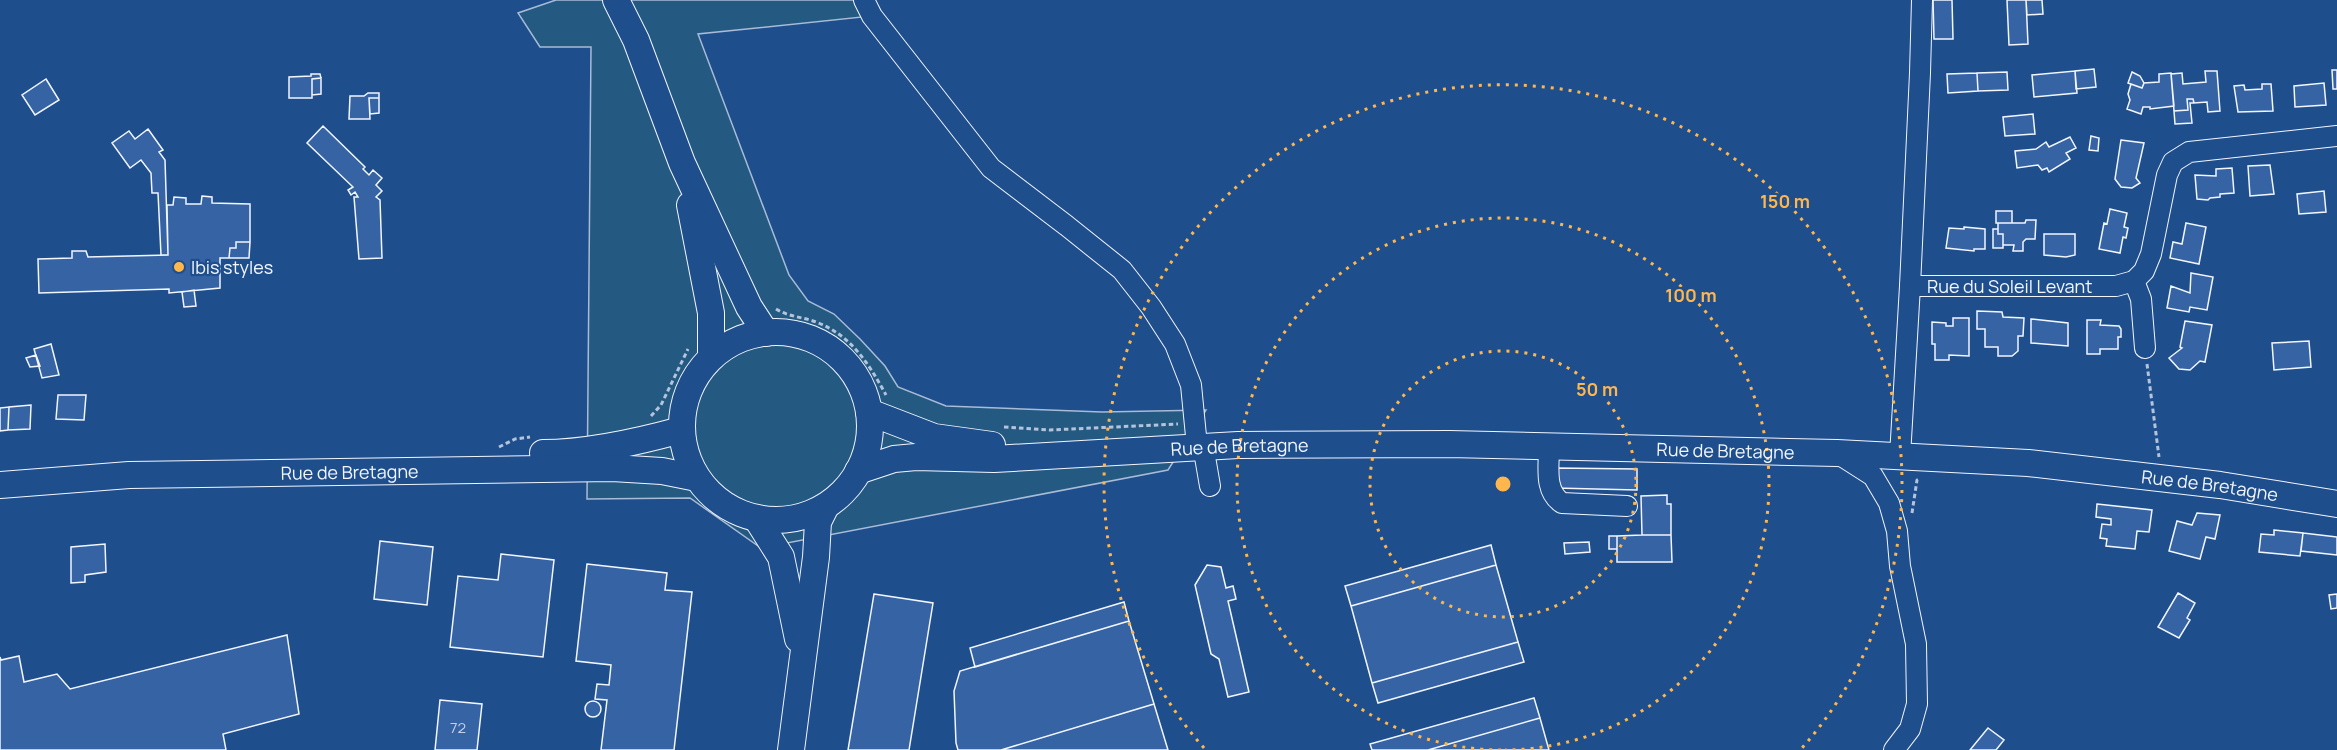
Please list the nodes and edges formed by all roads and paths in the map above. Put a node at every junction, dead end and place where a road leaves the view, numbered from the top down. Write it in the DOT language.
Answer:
graph roads {
  1 [pos="616,0"];
  2 [pos="864,0"];
  3 [pos="1922,0"];
  4 [pos="2337,136"];
  5 [pos="682,163"];
  6 [pos="2134,281"];
  7 [pos="1910,286"];
  8 [pos="749,307"];
  9 [pos="766,333"];
  10 [pos="692,341"];
  11 [pos="2145,348"];
  12 [pos="711,357"];
  13 [pos="879,407"];
  14 [pos="649,417"];
  15 [pos="996,427"];
  16 [pos="681,430"];
  17 [pos="1198,434"];
  18 [pos="538,436"];
  19 [pos="1549,447"];
  20 [pos="1112,451"];
  21 [pos="488,452"];
  22 [pos="1837,453"];
  23 [pos="1900,456"];
  24 [pos="2169,459"];
  25 [pos="0,468"];
  26 [pos="858,471"];
  27 [pos="697,478"];
  28 [pos="0,485"];
  29 [pos="1210,486"];
  30 [pos="2337,504"];
  31 [pos="1627,506"];
  32 [pos="825,508"];
  33 [pos="757,519"];
  34 [pos="801,656"];
  35 [pos="791,750"];
  36 [pos="1894,750"];
  1 -- 5 [label="main road"];
  2 -- 17 [label="street"];
  3 -- 7 [label="street"];
  4 -- 6 [label="street"];
  5 -- 8 [label="main road"];
  5 -- 12 [label="main road"];
  6 -- 7 [label="street, Rue du Soleil Levant"];
  6 -- 11 [label="street"];
  7 -- 23 [label="street, Rue du Soleil Levant"];
  8 -- 9 [label="main road"];
  8 -- 13 [label="path"];
  9 -- 12 [label="main road"];
  9 -- 13 [label="main road"];
  10 -- 14 [label="path"];
  11 -- 24 [label="path"];
  12 -- 16 [label="main road"];
  13 -- 20 [label="main road, Rue de Bretagne"];
  13 -- 26 [label="main road"];
  15 -- 17 [label="path"];
  16 -- 21 [label="main road, Rue de Bretagne"];
  16 -- 27 [label="main road"];
  17 -- 19 [label="main road, Rue de Bretagne"];
  17 -- 20 [label="main road, Rue de Bretagne"];
  17 -- 29 [label="street"];
  18 -- 21 [label="path"];
  19 -- 22 [label="main road, Rue de Bretagne"];
  19 -- 31 [label="street"];
  20 -- 26 [label="main road, Rue de Bretagne"];
  21 -- 25 [label="main road, Rue de Bretagne"];
  22 -- 23 [label="main road, Rue de Bretagne"];
  22 -- 36 [label="street"];
  23 -- 30 [label="main road, Rue de Bretagne"];
  26 -- 32 [label="main road"];
  27 -- 28 [label="main road, Rue de Bretagne"];
  27 -- 33 [label="main road"];
  32 -- 33 [label="main road"];
  32 -- 34 [label="main road"];
  33 -- 34 [label="main road"];
  34 -- 35 [label="main road"];
}
